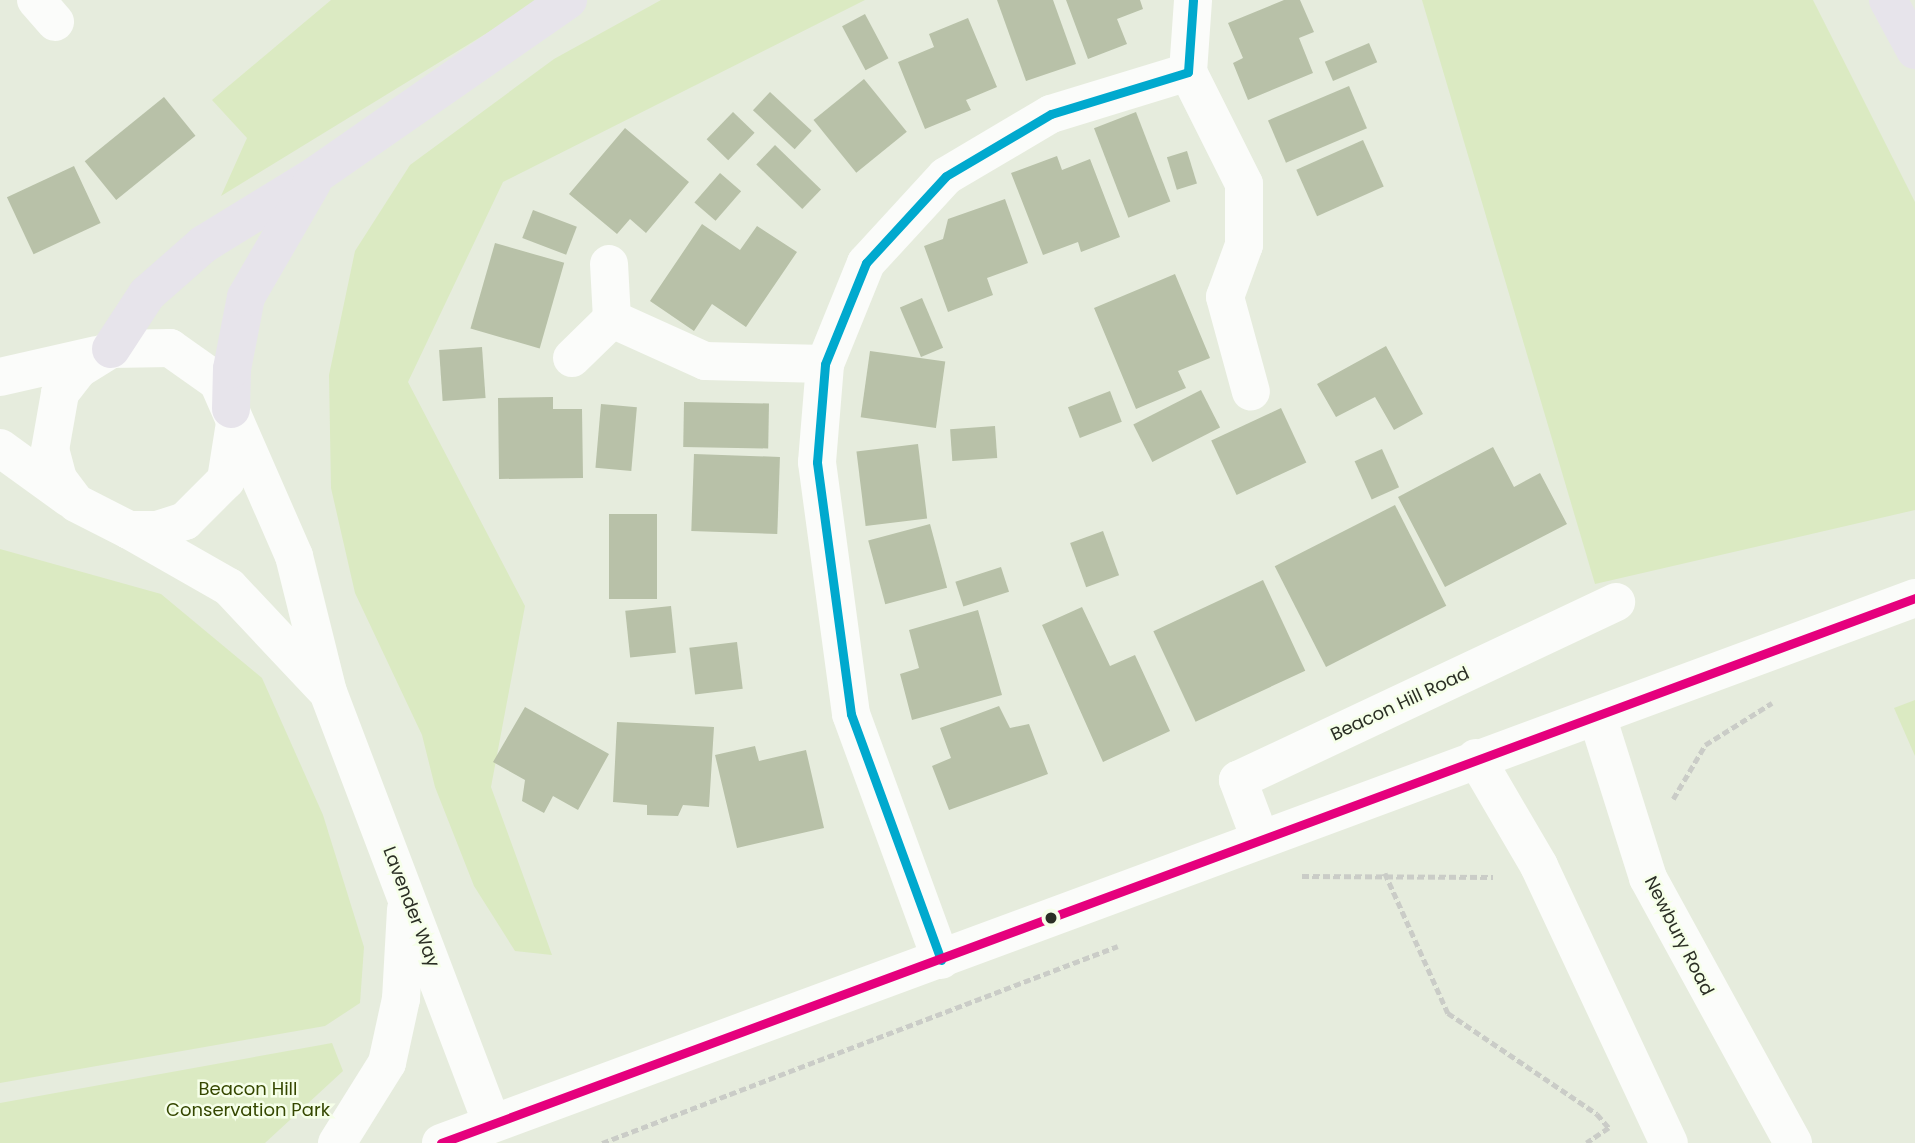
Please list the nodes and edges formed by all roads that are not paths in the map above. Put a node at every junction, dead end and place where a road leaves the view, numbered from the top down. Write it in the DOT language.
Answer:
graph roads {
  1 [pos="568,0"];
  2 [pos="1193,0"];
  3 [pos="1888,0"];
  4 [pos="1915,50"];
  5 [pos="1188,72"];
  6 [pos="316,175"];
  7 [pos="609,264"];
  8 [pos="612,319"];
  9 [pos="108,351"];
  10 [pos="572,358"];
  11 [pos="825,364"];
  12 [pos="0,377"];
  13 [pos="1251,392"];
  14 [pos="233,416"];
  15 [pos="0,448"];
  16 [pos="76,503"];
  17 [pos="128,530"];
  18 [pos="1915,598"];
  19 [pos="1616,602"];
  20 [pos="328,692"];
  21 [pos="1597,716"];
  22 [pos="1476,758"];
  23 [pos="1259,836"];
  24 [pos="407,897"];
  25 [pos="941,960"];
  26 [pos="492,1123"];
  27 [pos="337,1143"];
  28 [pos="441,1143"];
  29 [pos="1669,1143"];
  30 [pos="1793,1143"];
  1 -- 6 [label="highway"];
  2 -- 5 [label="street"];
  3 -- 4 [label="highway"];
  5 -- 11 [label="street"];
  5 -- 13 [label="street"];
  6 -- 9 [label="highway"];
  6 -- 14 [label="highway"];
  7 -- 8 [label="street"];
  8 -- 10 [label="street"];
  8 -- 11 [label="street"];
  9 -- 12 [label="street"];
  9 -- 14 [label="street"];
  9 -- 16 [label="street"];
  11 -- 25 [label="street"];
  14 -- 17 [label="street"];
  14 -- 20 [label="street, Lavender Way"];
  15 -- 16 [label="street"];
  16 -- 17 [label="street"];
  17 -- 20 [label="street, Lavender Way"];
  18 -- 21 [label="street"];
  19 -- 23 [label="street, Beacon Hill Road"];
  20 -- 24 [label="street, Lavender Way"];
  21 -- 22 [label="street"];
  21 -- 30 [label="street, Newbury Road"];
  22 -- 23 [label="street"];
  22 -- 29 [label="street"];
  23 -- 25 [label="street"];
  24 -- 26 [label="street, Lavender Way"];
  24 -- 27 [label="street"];
  25 -- 26 [label="street"];
  26 -- 28 [label="street"];
}
